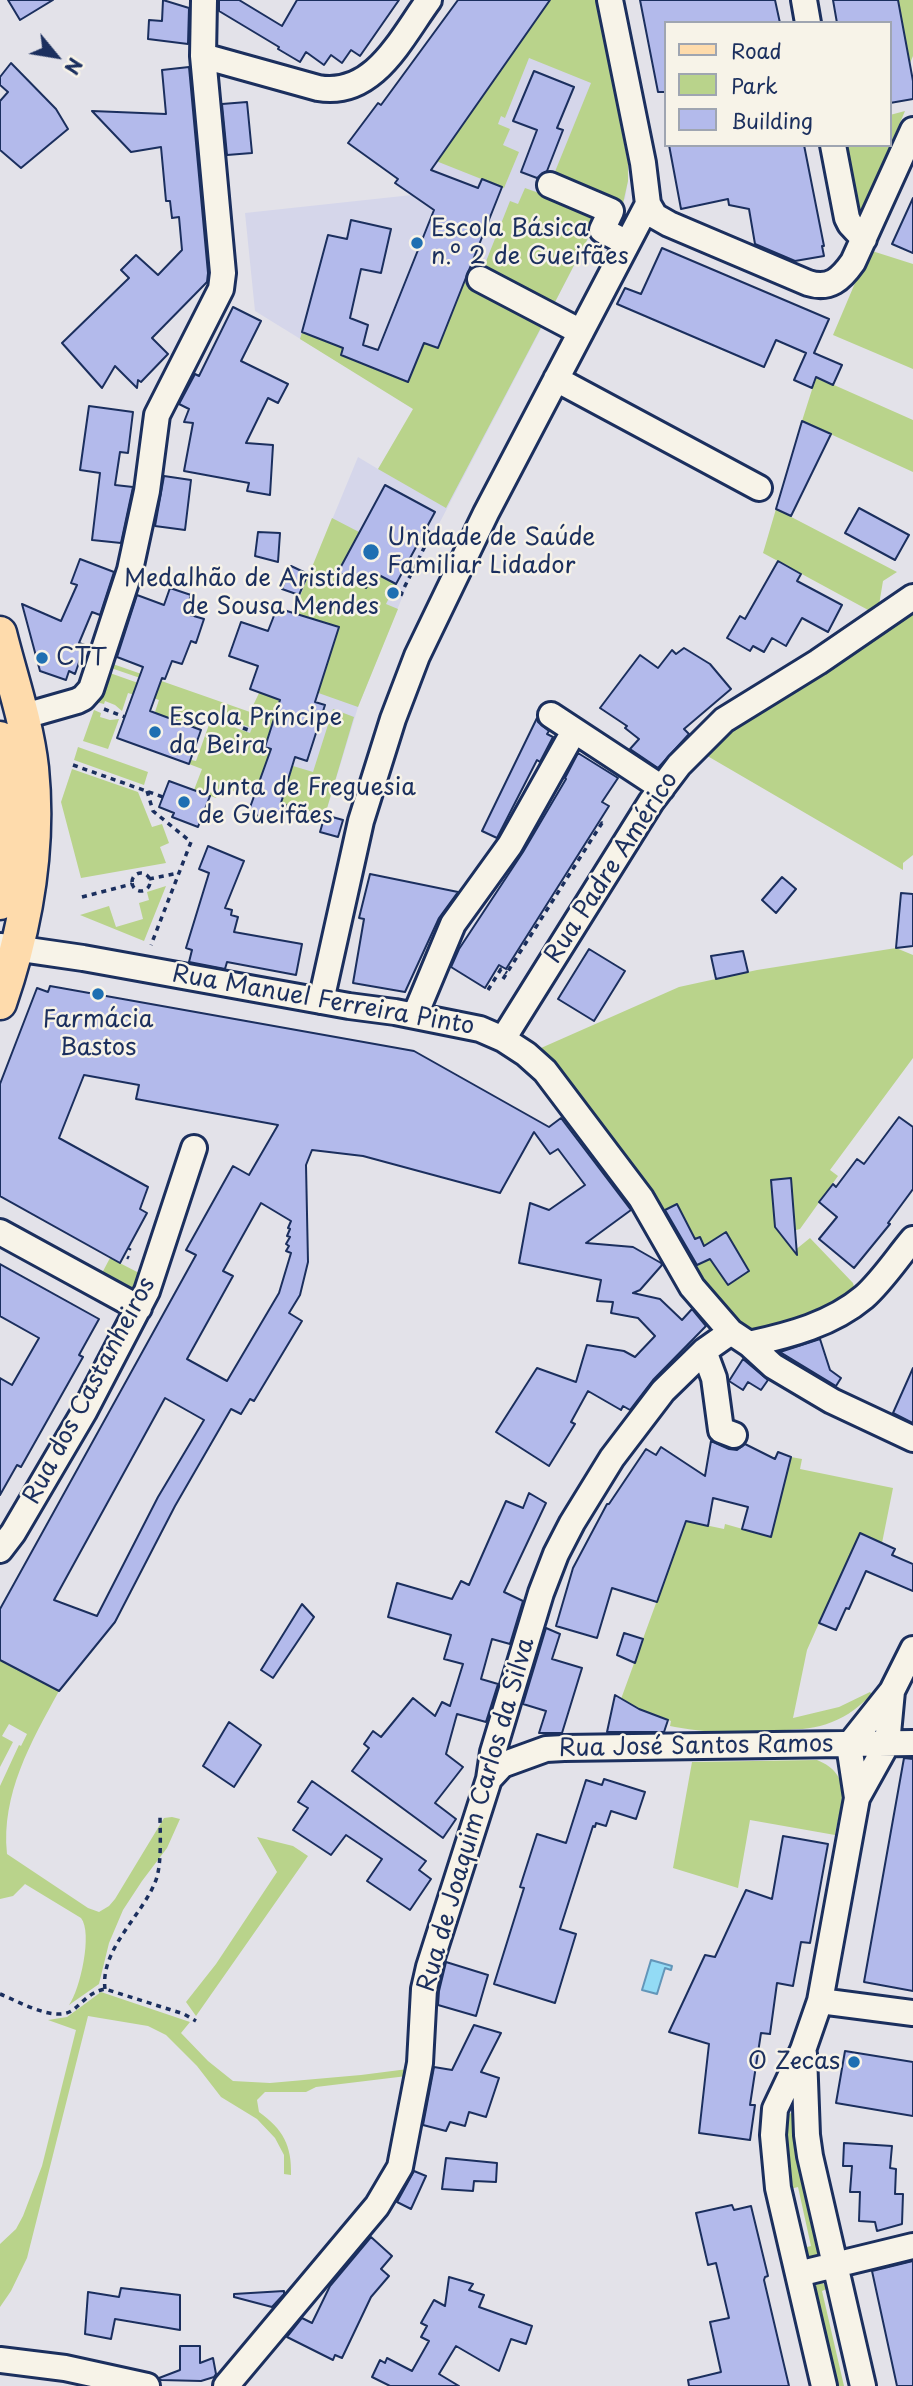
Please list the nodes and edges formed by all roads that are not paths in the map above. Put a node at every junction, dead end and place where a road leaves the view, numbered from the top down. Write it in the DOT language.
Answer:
graph roads {
  1 [pos="204,0"];
  2 [pos="429,0"];
  3 [pos="610,0"];
  4 [pos="804,0"];
  5 [pos="808,21"];
  6 [pos="203,56"];
  7 [pos="913,130"];
  8 [pos="833,147"];
  9 [pos="550,185"];
  10 [pos="648,204"];
  11 [pos="864,239"];
  12 [pos="627,243"];
  13 [pos="480,279"];
  14 [pos="581,331"];
  15 [pos="556,379"];
  16 [pos="759,488"];
  17 [pos="913,597"];
  18 [pos="0,633"];
  19 [pos="551,715"];
  20 [pos="7,726"];
  21 [pos="575,731"];
  22 [pos="662,788"];
  23 [pos="4,799"];
  24 [pos="0,903"];
  25 [pos="9,947"];
  26 [pos="321,1001"];
  27 [pos="0,1003"];
  28 [pos="415,1016"];
  29 [pos="503,1039"];
  30 [pos="194,1148"];
  31 [pos="0,1232"];
  32 [pos="913,1239"];
  33 [pos="139,1308"];
  34 [pos="740,1338"];
  35 [pos="704,1352"];
  36 [pos="734,1435"];
  37 [pos="913,1439"];
  38 [pos="4,1536"];
  39 [pos="913,1649"];
  40 [pos="892,1691"];
  41 [pos="913,1743"];
  42 [pos="887,1744"];
  43 [pos="849,1745"];
  44 [pos="489,1779"];
  45 [pos="857,1798"];
  46 [pos="820,2001"];
  47 [pos="913,2013"];
  48 [pos="803,2050"];
  49 [pos="913,2246"];
  50 [pos="835,2265"];
  51 [pos="798,2274"];
  52 [pos="0,2360"];
  53 [pos="147,2386"];
  54 [pos="226,2386"];
  55 [pos="824,2386"];
  56 [pos="863,2386"];
  1 -- 6 [label="street"];
  2 -- 6 [label="street"];
  3 -- 10 [label="street"];
  4 -- 5 [label="street"];
  6 -- 20 [label="street"];
  7 -- 11 [label="street"];
  8 -- 11 [label="street"];
  9 -- 12 [label="street"];
  10 -- 11 [label="street"];
  10 -- 12 [label="street"];
  12 -- 14 [label="street"];
  13 -- 14 [label="street"];
  14 -- 15 [label="street"];
  15 -- 16 [label="street"];
  15 -- 26 [label="street"];
  17 -- 22 [label="street, Rua Padre Américo"];
  18 -- 20 [label="main road"];
  19 -- 21 [label="street"];
  20 -- 23 [label="main road"];
  20 -- 25 [label="main road"];
  21 -- 22 [label="street"];
  21 -- 28 [label="street"];
  22 -- 29 [label="street, Rua Padre Américo"];
  23 -- 24 [label="main road"];
  25 -- 26 [label="street, Rua Manuel Ferreira Pinto"];
  25 -- 27 [label="main road"];
  26 -- 28 [label="street, Rua Manuel Ferreira Pinto"];
  28 -- 29 [label="street, Rua Manuel Ferreira Pinto"];
  29 -- 34 [label="street, Rua Manuel Ferreira Pinto"];
  30 -- 33 [label="street, Rua dos Castanheiros"];
  31 -- 33 [label="street"];
  32 -- 34 [label="street"];
  33 -- 38 [label="street, Rua dos Castanheiros"];
  34 -- 35 [label="street, Rua de Joaquim Carlos da Silva"];
  34 -- 37 [label="street, Rua Manuel Ferreira Pinto"];
  35 -- 36 [label="street"];
  35 -- 44 [label="street, Rua de Joaquim Carlos da Silva"];
  39 -- 40 [label="street"];
  40 -- 42 [label="street"];
  40 -- 43 [label="street"];
  41 -- 42 [label="street, Rua José Santos Ramos"];
  42 -- 43 [label="street, Rua José Santos Ramos"];
  42 -- 45 [label="street"];
  43 -- 44 [label="street, Rua José Santos Ramos"];
  43 -- 45 [label="street"];
  44 -- 54 [label="street, Rua de Joaquim Carlos da Silva"];
  45 -- 46 [label="street"];
  46 -- 47 [label="street"];
  46 -- 48 [label="street"];
  48 -- 50 [label="street"];
  48 -- 51 [label="street"];
  49 -- 50 [label="street"];
  50 -- 51 [label="street"];
  50 -- 56 [label="street"];
  51 -- 55 [label="street"];
  52 -- 53 [label="street"];
}
